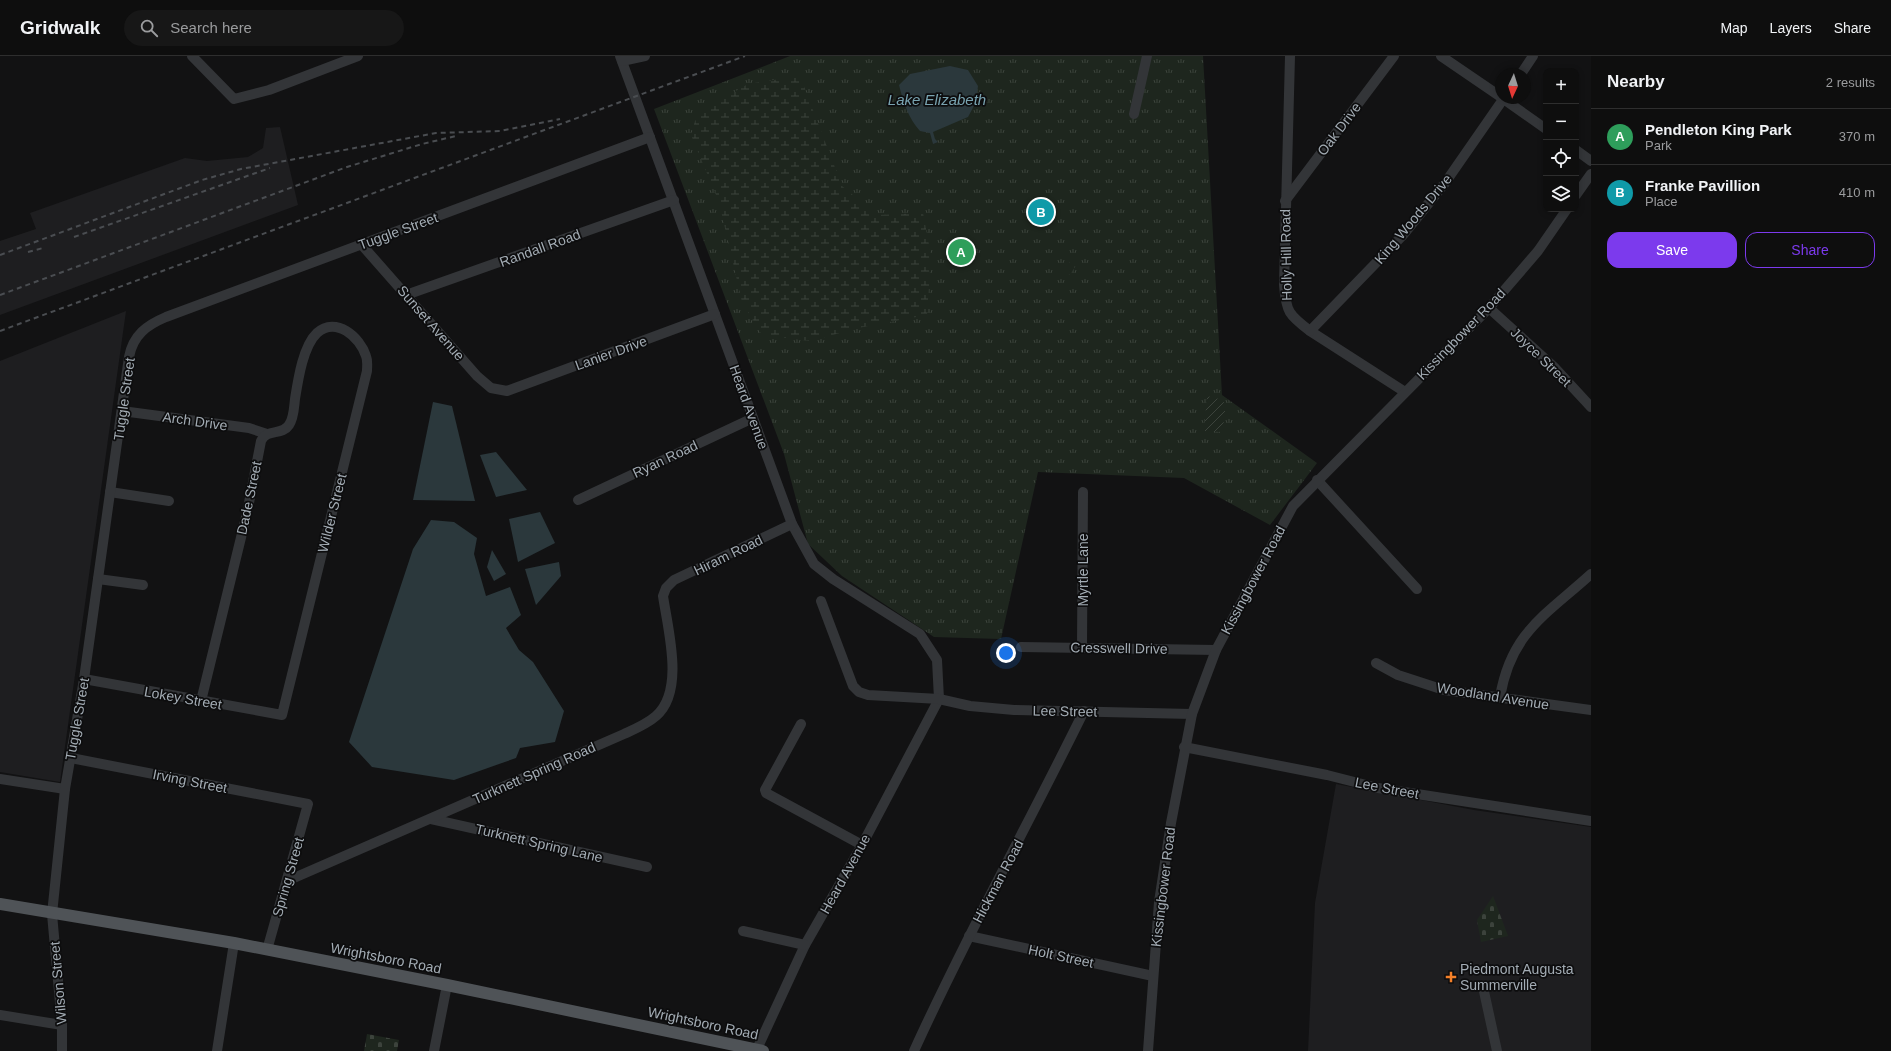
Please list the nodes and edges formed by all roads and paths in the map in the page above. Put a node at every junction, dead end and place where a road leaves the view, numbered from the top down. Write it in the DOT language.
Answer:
graph roads {
  1 [pos="192,56"];
  2 [pos="358,56"];
  3 [pos="645,56"];
  4 [pos="1147,56"];
  5 [pos="1290,56"];
  6 [pos="1394,56"];
  7 [pos="1441,56"];
  8 [pos="1533,56"];
  9 [pos="621,59"];
  10 [pos="1525,68"];
  11 [pos="1495,93"];
  12 [pos="1499,104"];
  13 [pos="1511,104"];
  14 [pos="1134,114"];
  15 [pos="1543,127"];
  16 [pos="650,137"];
  17 [pos="1579,152"];
  18 [pos="1591,161"];
  19 [pos="1591,174"];
  20 [pos="1579,191"];
  21 [pos="674,200"];
  22 [pos="1285,202"];
  23 [pos="1564,212"];
  24 [pos="361,244"];
  25 [pos="406,296"];
  26 [pos="1489,308"];
  27 [pos="715,314"];
  28 [pos="1310,331"];
  29 [pos="507,391"];
  30 [pos="1404,392"];
  31 [pos="1591,407"];
  32 [pos="122,411"];
  33 [pos="753,418"];
  34 [pos="267,434"];
  35 [pos="1317,480"];
  36 [pos="110,492"];
  37 [pos="1083,492"];
  38 [pos="578,500"];
  39 [pos="169,501"];
  40 [pos="792,524"];
  41 [pos="1591,574"];
  42 [pos="98,579"];
  43 [pos="143,585"];
  44 [pos="666,588"];
  45 [pos="1418,589"];
  46 [pos="821,601"];
  47 [pos="1021,647"];
  48 [pos="1082,648"];
  49 [pos="1216,650"];
  50 [pos="1376,663"];
  51 [pos="84,679"];
  52 [pos="1500,697"];
  53 [pos="939,699"];
  54 [pos="201,701"];
  55 [pos="1591,710"];
  56 [pos="1084,711"];
  57 [pos="1192,714"];
  58 [pos="282,715"];
  59 [pos="801,724"];
  60 [pos="1184,747"];
  61 [pos="71,758"];
  62 [pos="0,779"];
  63 [pos="65,789"];
  64 [pos="308,804"];
  65 [pos="431,819"];
  66 [pos="1591,821"];
  67 [pos="862,845"];
  68 [pos="647,867"];
  69 [pos="287,881"];
  70 [pos="0,904"];
  71 [pos="52,914"];
  72 [pos="743,931"];
  73 [pos="969,936"];
  74 [pos="234,943"];
  75 [pos="805,945"];
  76 [pos="267,950"];
  77 [pos="1152,976"];
  78 [pos="447,985"];
  79 [pos="1483,987"];
  80 [pos="0,1015"];
  81 [pos="62,1025"];
  82 [pos="62,1051"];
  83 [pos="217,1051"];
  84 [pos="434,1051"];
  85 [pos="758,1051"];
  86 [pos="914,1051"];
  87 [pos="1148,1051"];
  88 [pos="1497,1051"];
  1 -- 2 [label="street"];
  3 -- 9 [label="street"];
  4 -- 14 [label="street"];
  5 -- 22 [label="street, Holly Hill Road"];
  6 -- 22 [label="street, Oak Drive"];
  7 -- 11 [label="street"];
  8 -- 10 [label="street"];
  9 -- 16 [label="street, Heard Avenue"];
  12 -- 28 [label="street, King Woods Drive"];
  13 -- 15 [label="street"];
  16 -- 21 [label="street, Heard Avenue"];
  16 -- 24 [label="street, Tuggle Street"];
  17 -- 18 [label="street"];
  19 -- 20 [label="street"];
  21 -- 25 [label="street, Randall Road"];
  21 -- 27 [label="street, Heard Avenue"];
  22 -- 28 [label="street, Holly Hill Road"];
  23 -- 26 [label="street, Kissingbower Road"];
  24 -- 25 [label="street, Sunset Avenue"];
  24 -- 32 [label="street, Tuggle Street"];
  25 -- 29 [label="street, Sunset Avenue"];
  26 -- 30 [label="street, Kissingbower Road"];
  26 -- 31 [label="street, Joyce Street"];
  27 -- 29 [label="street, Lanier Drive"];
  27 -- 33 [label="street, Heard Avenue"];
  28 -- 30 [label="street, Holly Hill Road"];
  30 -- 35 [label="street, Kissingbower Road"];
  32 -- 34 [label="street, Arch Drive"];
  32 -- 36 [label="street, Tuggle Street"];
  33 -- 38 [label="street, Ryan Road"];
  33 -- 40 [label="street, Heard Avenue"];
  34 -- 54 [label="street, Dade Street"];
  34 -- 58 [label="street, Wilder Street"];
  35 -- 45 [label="street"];
  35 -- 49 [label="street, Kissingbower Road"];
  36 -- 39 [label="street"];
  36 -- 42 [label="street, Tuggle Street"];
  37 -- 48 [label="street, Myrtle Lane"];
  40 -- 44 [label="street, Hiram Road"];
  40 -- 53 [label="street, Heard Avenue"];
  41 -- 52 [label="street"];
  42 -- 43 [label="street"];
  42 -- 51 [label="street, Tuggle Street"];
  44 -- 65 [label="street, Turknett Spring Road"];
  46 -- 53 [label="street"];
  47 -- 48 [label="street, Cresswell Drive"];
  48 -- 49 [label="street, Cresswell Drive"];
  49 -- 57 [label="street, Kissingbower Road"];
  50 -- 52 [label="street, Woodland Avenue"];
  51 -- 54 [label="street, Lokey Street"];
  51 -- 61 [label="street, Tuggle Street"];
  52 -- 55 [label="street, Woodland Avenue"];
  53 -- 56 [label="street, Lee Street"];
  53 -- 67 [label="street, Heard Avenue"];
  54 -- 58 [label="street, Lokey Street"];
  56 -- 57 [label="street, Lee Street"];
  56 -- 73 [label="street, Hickman Road"];
  57 -- 60 [label="street, Kissingbower Road"];
  59 -- 67 [label="street"];
  60 -- 66 [label="street, Lee Street"];
  60 -- 77 [label="street, Kissingbower Road"];
  61 -- 63 [label="street, Tuggle Street"];
  61 -- 64 [label="street, Irving Street"];
  62 -- 63 [label="street"];
  63 -- 71 [label="street, Tuggle Street"];
  64 -- 69 [label="street, Spring Street"];
  65 -- 68 [label="street, Turknett Spring Lane"];
  65 -- 69 [label="street, Turknett Spring Road"];
  67 -- 75 [label="street, Heard Avenue"];
  69 -- 76 [label="street, Spring Street"];
  70 -- 71 [label="main road, Wrightsboro Road"];
  71 -- 74 [label="main road, Wrightsboro Road"];
  71 -- 81 [label="street, Wilson Street"];
  72 -- 75 [label="street"];
  73 -- 77 [label="street, Holt Street"];
  73 -- 86 [label="street, Hickman Road"];
  74 -- 76 [label="main road, Wrightsboro Road"];
  74 -- 83 [label="street"];
  75 -- 85 [label="street, Heard Avenue"];
  76 -- 78 [label="main road, Wrightsboro Road"];
  77 -- 87 [label="street, Kissingbower Road"];
  78 -- 84 [label="street"];
  78 -- 85 [label="main road, Wrightsboro Road"];
  79 -- 88 [label="street"];
  80 -- 81 [label="street"];
  81 -- 82 [label="street, Wilson Street"];
}
